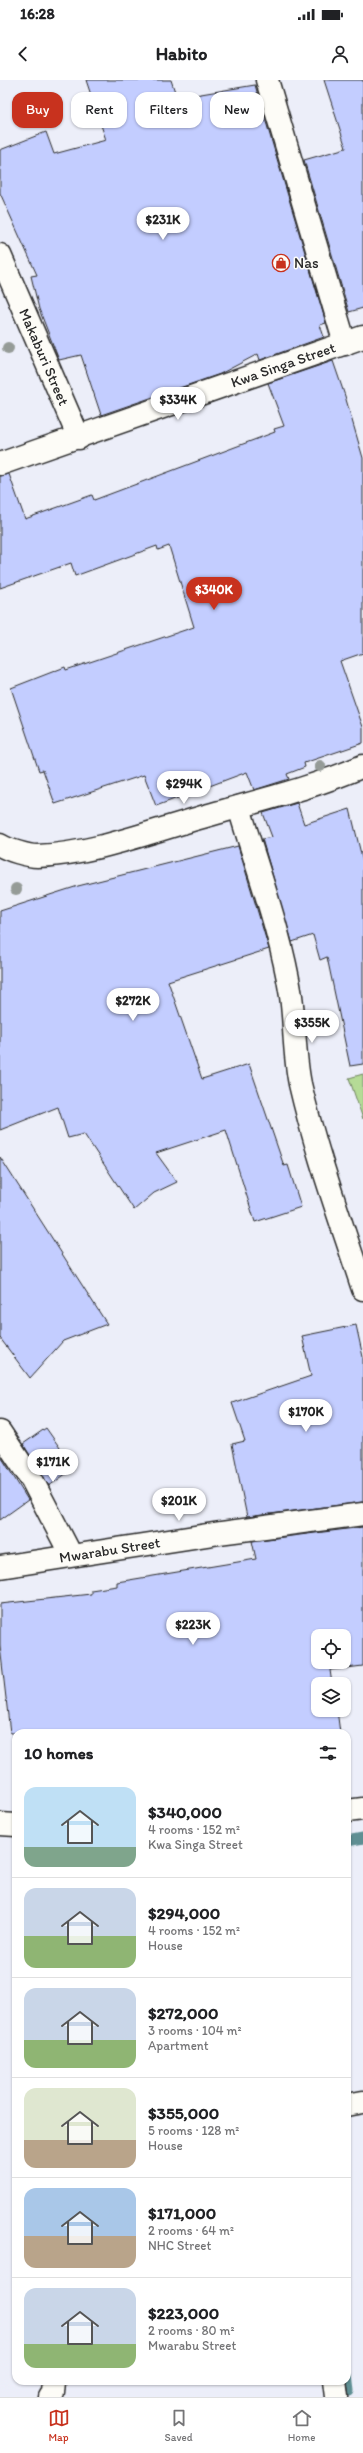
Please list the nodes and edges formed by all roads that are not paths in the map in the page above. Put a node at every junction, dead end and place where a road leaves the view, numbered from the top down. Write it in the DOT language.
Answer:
graph roads {
  1 [pos="267,80"];
  2 [pos="0,255"];
  3 [pos="354,340"];
  4 [pos="79,438"];
  5 [pos="0,464"];
  6 [pos="363,766"];
  7 [pos="238,806"];
  8 [pos="0,845"];
  9 [pos="363,1289"];
  10 [pos="0,1432"];
  11 [pos="363,1514"];
  12 [pos="71,1555"];
  13 [pos="0,1568"];
  14 [pos="363,1809"];
  15 [pos="351,1810"];
  16 [pos="0,1824"];
  17 [pos="12,1825"];
  18 [pos="363,2102"];
  19 [pos="351,2104"];
  20 [pos="54,2385"];
  21 [pos="336,2385"];
  22 [pos="50,2397"];
  23 [pos="337,2397"];
  1 -- 3 [label="street"];
  2 -- 4 [label="street, Makaburi Street"];
  3 -- 4 [label="street, Kwa Singa Street"];
  4 -- 5 [label="street, Kwa Singa Street"];
  6 -- 7 [label="street"];
  7 -- 8 [label="street"];
  7 -- 9 [label="street"];
  10 -- 12 [label="street"];
  11 -- 12 [label="street, Mwarabu Street"];
  12 -- 13 [label="street, Mwarabu Street"];
  14 -- 15 [label="street"];
  16 -- 17 [label="street"];
  18 -- 19 [label="street"];
  20 -- 22 [label="street"];
  21 -- 23 [label="street"];
}
